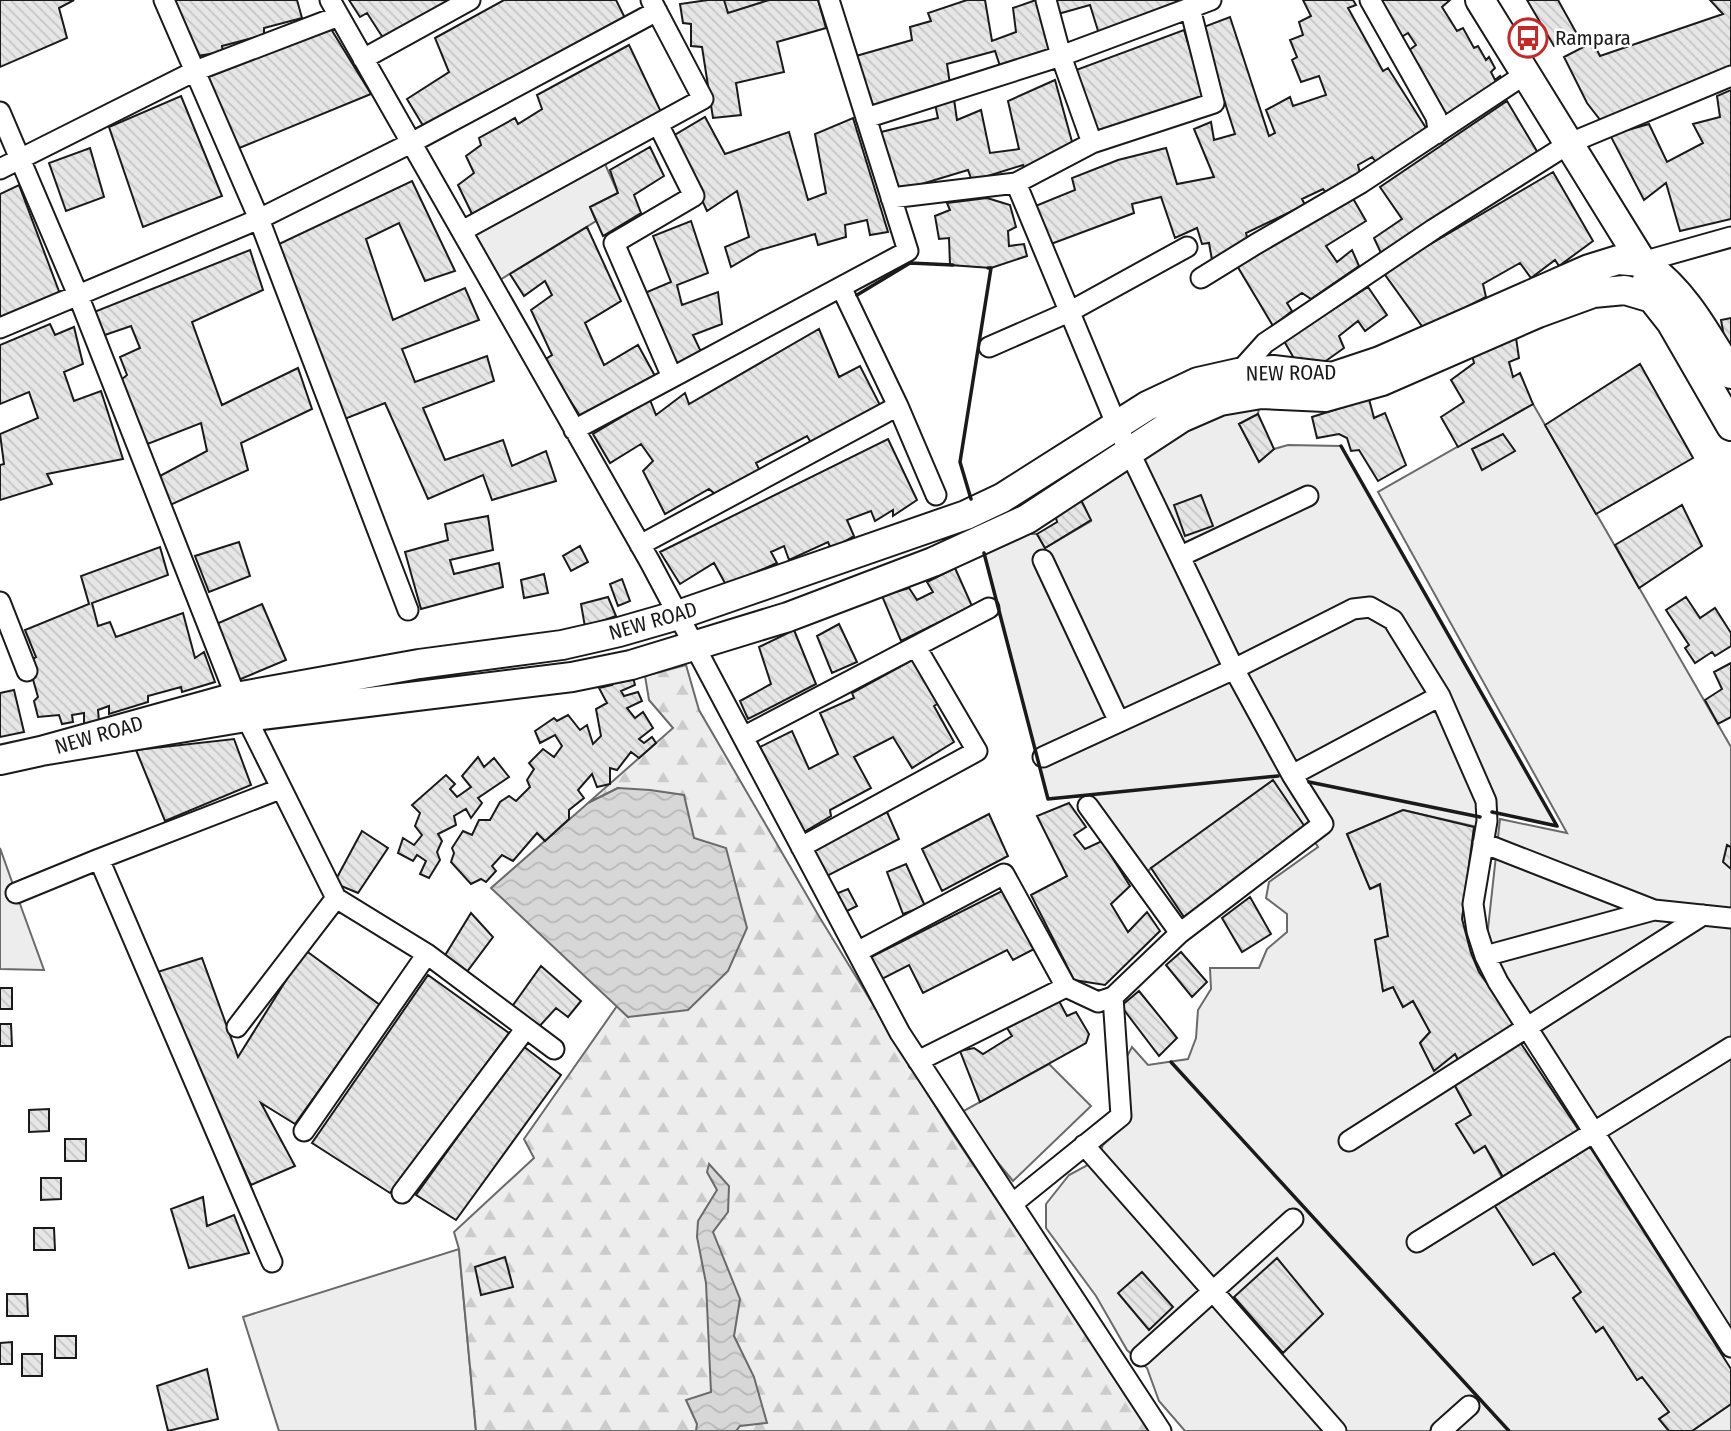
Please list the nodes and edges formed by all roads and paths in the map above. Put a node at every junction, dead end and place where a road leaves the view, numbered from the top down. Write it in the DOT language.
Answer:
graph roads {
  1 [pos="164,0"];
  2 [pos="470,0"];
  3 [pos="829,0"];
  4 [pos="1046,0"];
  5 [pos="1209,0"];
  6 [pos="1370,0"];
  7 [pos="1480,0"];
  8 [pos="654,6"];
  9 [pos="335,8"];
  10 [pos="1190,8"];
  11 [pos="1061,56"];
  12 [pos="363,59"];
  13 [pos="195,71"];
  14 [pos="1527,74"];
  15 [pos="1731,76"];
  16 [pos="0,112"];
  17 [pos="866,118"];
  18 [pos="659,124"];
  19 [pos="1436,134"];
  20 [pos="411,143"];
  21 [pos="1092,143"];
  22 [pos="1570,143"];
  23 [pos="19,160"];
  24 [pos="0,169"];
  25 [pos="1016,183"];
  26 [pos="891,198"];
  27 [pos="259,219"];
  28 [pos="462,231"];
  29 [pos="1731,237"];
  30 [pos="1187,247"];
  31 [pos="1642,262"];
  32 [pos="1201,278"];
  33 [pos="841,287"];
  34 [pos="1593,293"];
  35 [pos="78,295"];
  36 [pos="1651,298"];
  37 [pos="1069,312"];
  38 [pos="0,328"];
  39 [pos="989,347"];
  40 [pos="1731,374"];
  41 [pos="672,377"];
  42 [pos="1240,385"];
  43 [pos="898,406"];
  44 [pos="1117,426"];
  45 [pos="1731,426"];
  46 [pos="575,429"];
  47 [pos="1130,451"];
  48 [pos="936,495"];
  49 [pos="1308,496"];
  50 [pos="640,545"];
  51 [pos="1181,556"];
  52 [pos="1043,560"];
  53 [pos="0,602"];
  54 [pos="989,608"];
  55 [pos="408,610"];
  56 [pos="678,615"];
  57 [pos="694,645"];
  58 [pos="916,647"];
  59 [pos="1234,669"];
  60 [pos="27,671"];
  61 [pos="1440,696"];
  62 [pos="241,707"];
  63 [pos="1119,722"];
  64 [pos="743,737"];
  65 [pos="1044,757"];
  66 [pos="0,760"];
  67 [pos="1292,775"];
  68 [pos="280,789"];
  69 [pos="1088,806"];
  70 [pos="1483,843"];
  71 [pos="801,847"];
  72 [pos="99,859"];
  73 [pos="16,893"];
  74 [pos="336,898"];
  75 [pos="1654,910"];
  76 [pos="1703,915"];
  77 [pos="1731,918"];
  78 [pos="1180,933"];
  79 [pos="857,953"];
  80 [pos="427,954"];
  81 [pos="1485,956"];
  82 [pos="1066,987"];
  83 [pos="1113,997"];
  84 [pos="237,1027"];
  85 [pos="526,1028"];
  86 [pos="1527,1028"];
  87 [pos="1731,1047"];
  88 [pos="554,1049"];
  89 [pos="918,1061"];
  90 [pos="304,1131"];
  91 [pos="1594,1133"];
  92 [pos="1349,1141"];
  93 [pos="1084,1145"];
  94 [pos="402,1193"];
  95 [pos="1012,1204"];
  96 [pos="1293,1219"];
  97 [pos="1417,1242"];
  98 [pos="272,1262"];
  99 [pos="1213,1292"];
  100 [pos="1731,1347"];
  101 [pos="1141,1356"];
  102 [pos="1469,1406"];
  103 [pos="1161,1431"];
  104 [pos="1336,1431"];
  105 [pos="1441,1431"];
  1 -- 13 [label="street"];
  2 -- 12 [label="street"];
  3 -- 17 [label="street"];
  4 -- 11 [label="street"];
  5 -- 10 [label="street"];
  6 -- 19 [label="street"];
  7 -- 14 [label="main road"];
  8 -- 18 [label="street"];
  8 -- 20 [label="street"];
  9 -- 12 [label="street"];
  9 -- 13 [label="street"];
  10 -- 11 [label="street"];
  10 -- 21 [label="street"];
  11 -- 17 [label="street"];
  11 -- 21 [label="street"];
  12 -- 20 [label="street"];
  13 -- 23 [label="street"];
  13 -- 27 [label="street"];
  14 -- 19 [label="street"];
  14 -- 22 [label="main road"];
  15 -- 22 [label="street"];
  16 -- 23 [label="street"];
  17 -- 26 [label="street"];
  18 -- 28 [label="street"];
  18 -- 41 [label="street"];
  19 -- 32 [label="street"];
  20 -- 27 [label="street"];
  20 -- 28 [label="street"];
  21 -- 25 [label="street"];
  22 -- 31 [label="main road"];
  22 -- 42 [label="street"];
  23 -- 24 [label="street"];
  23 -- 35 [label="street"];
  25 -- 26 [label="street"];
  25 -- 37 [label="street"];
  26 -- 33 [label="street"];
  27 -- 35 [label="street"];
  27 -- 55 [label="street"];
  28 -- 46 [label="street"];
  29 -- 31 [label="street"];
  30 -- 37 [label="street"];
  31 -- 34 [label="main road"];
  31 -- 36 [label="main road"];
  31 -- 40 [label="main road"];
  31 -- 42 [label="main road, NEW ROAD"];
  33 -- 41 [label="street"];
  33 -- 43 [label="street"];
  34 -- 36 [label="main road, NEW ROAD"];
  34 -- 42 [label="main road, NEW ROAD"];
  35 -- 38 [label="street"];
  35 -- 62 [label="street"];
  36 -- 45 [label="main road"];
  37 -- 39 [label="street"];
  37 -- 44 [label="street"];
  41 -- 46 [label="street"];
  42 -- 44 [label="main road, NEW ROAD"];
  42 -- 47 [label="main road, NEW ROAD"];
  43 -- 48 [label="street"];
  43 -- 50 [label="street"];
  44 -- 47 [label="street"];
  44 -- 56 [label="main road, NEW ROAD"];
  46 -- 50 [label="street"];
  47 -- 51 [label="street"];
  47 -- 57 [label="main road, NEW ROAD"];
  49 -- 51 [label="street"];
  50 -- 56 [label="street"];
  51 -- 59 [label="street"];
  52 -- 63 [label="street"];
  53 -- 60 [label="street"];
  54 -- 58 [label="street"];
  56 -- 57 [label="street"];
  56 -- 62 [label="main road, NEW ROAD"];
  57 -- 62 [label="main road, NEW ROAD"];
  57 -- 64 [label="street"];
  58 -- 64 [label="street"];
  58 -- 71 [label="street"];
  59 -- 61 [label="street"];
  59 -- 63 [label="street"];
  59 -- 67 [label="street"];
  61 -- 67 [label="street"];
  61 -- 70 [label="street"];
  62 -- 66 [label="main road, NEW ROAD"];
  62 -- 68 [label="street"];
  63 -- 65 [label="street"];
  64 -- 71 [label="street"];
  67 -- 78 [label="street"];
  68 -- 72 [label="street"];
  68 -- 74 [label="street"];
  69 -- 78 [label="street"];
  70 -- 75 [label="street"];
  70 -- 81 [label="street"];
  71 -- 79 [label="street"];
  72 -- 73 [label="street"];
  72 -- 98 [label="street"];
  74 -- 80 [label="street"];
  74 -- 84 [label="street"];
  75 -- 76 [label="street"];
  75 -- 81 [label="street"];
  76 -- 77 [label="street"];
  76 -- 86 [label="street"];
  78 -- 83 [label="street"];
  79 -- 82 [label="street"];
  79 -- 89 [label="street"];
  80 -- 85 [label="street"];
  80 -- 90 [label="street"];
  81 -- 86 [label="street"];
  82 -- 83 [label="street"];
  82 -- 89 [label="street"];
  83 -- 93 [label="street"];
  85 -- 88 [label="street"];
  85 -- 94 [label="street"];
  86 -- 91 [label="street"];
  86 -- 92 [label="street"];
  87 -- 91 [label="street"];
  89 -- 95 [label="street"];
  91 -- 97 [label="street"];
  91 -- 100 [label="street"];
  93 -- 95 [label="street"];
  93 -- 99 [label="street"];
  95 -- 103 [label="street"];
  96 -- 99 [label="street"];
  99 -- 101 [label="street"];
  99 -- 104 [label="street"];
  102 -- 105 [label="street"];
}
